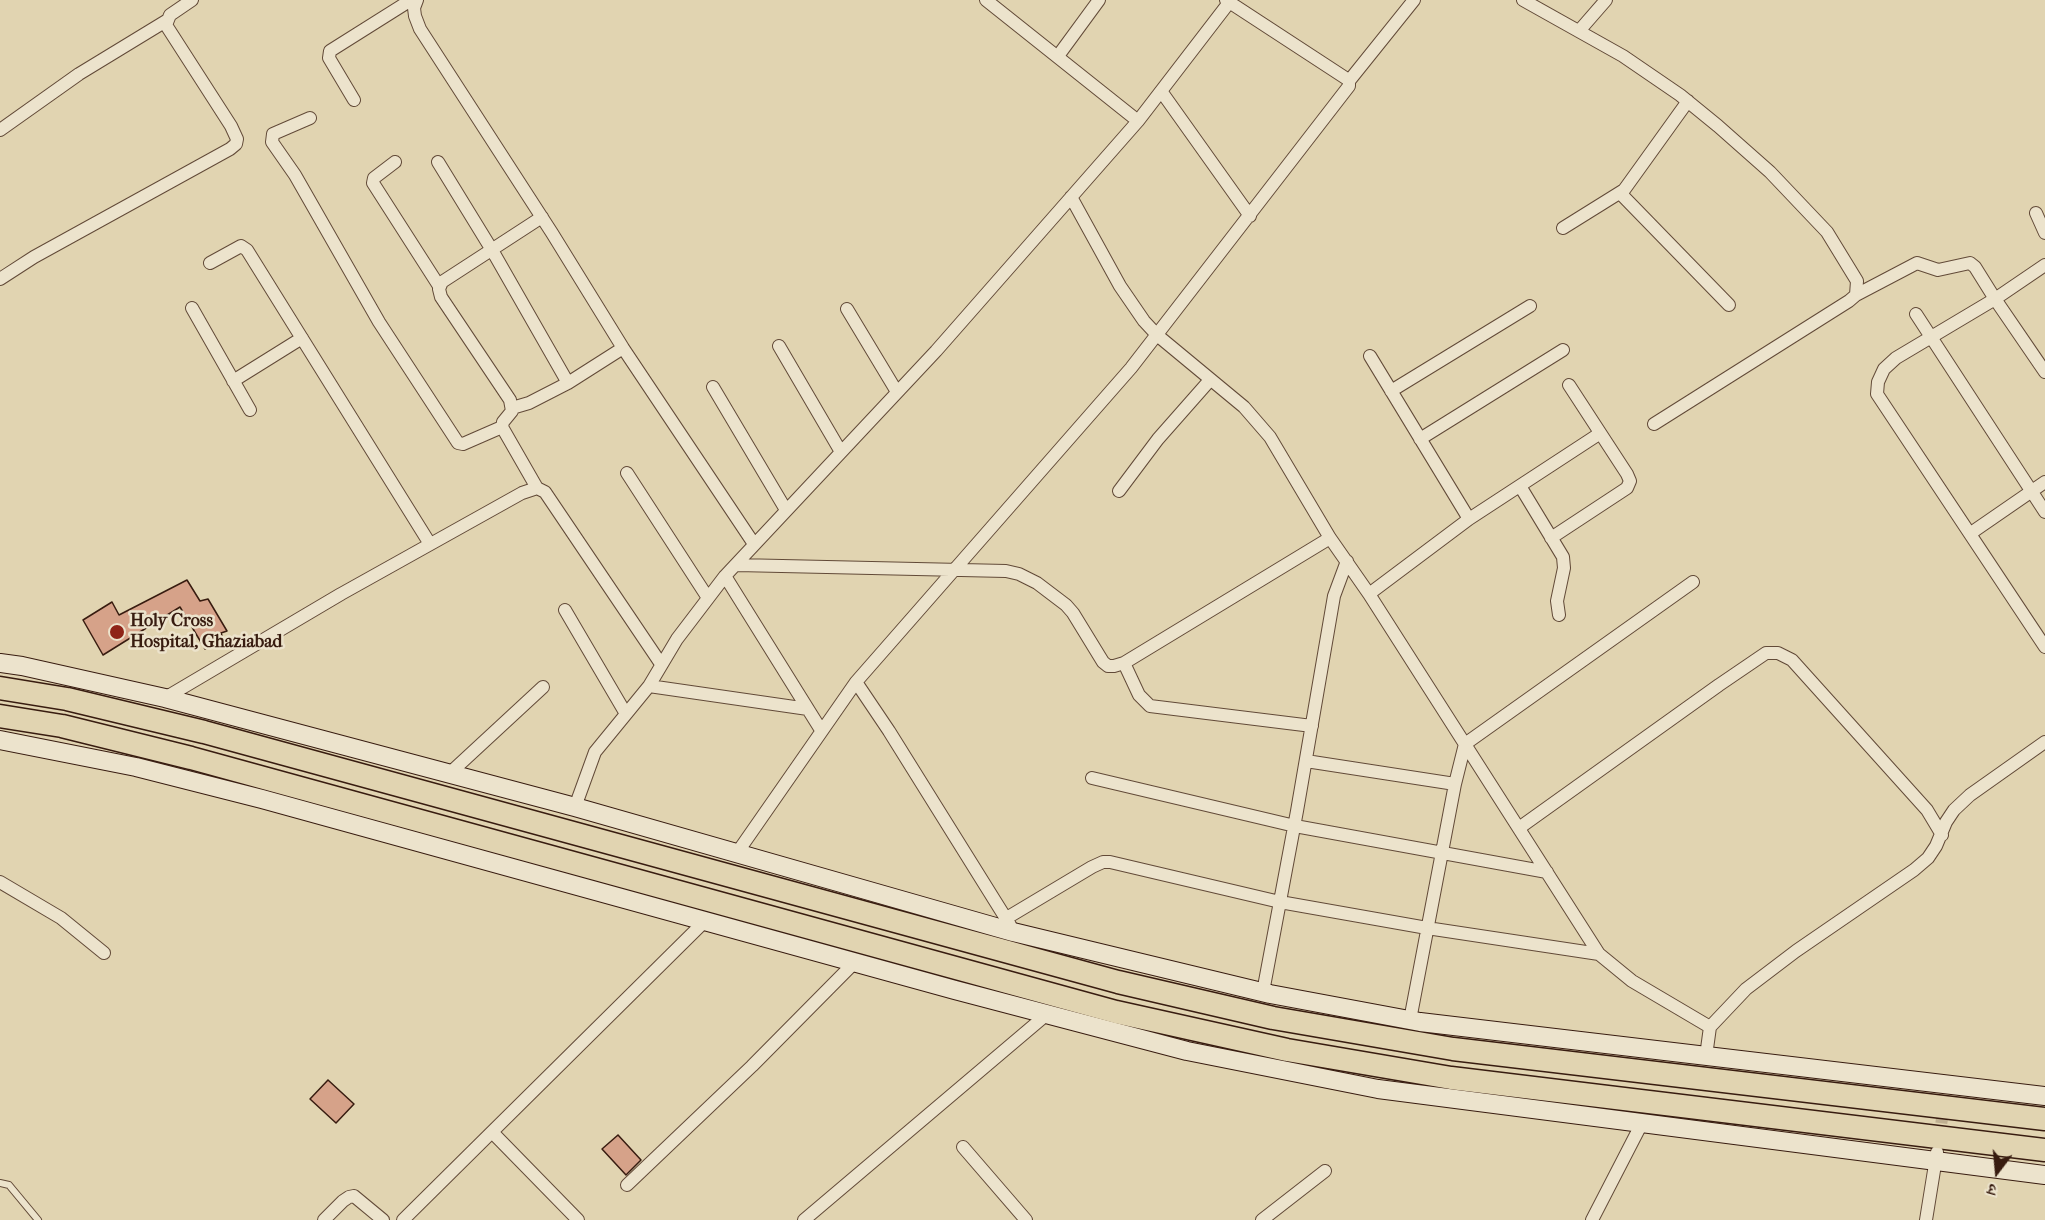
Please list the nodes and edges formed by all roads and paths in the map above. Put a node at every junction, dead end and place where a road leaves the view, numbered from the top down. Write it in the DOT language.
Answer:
graph roads {
  1 [pos="192,0"];
  2 [pos="414,0"];
  3 [pos="986,0"];
  4 [pos="1099,0"];
  5 [pos="1414,0"];
  6 [pos="1523,0"];
  7 [pos="1605,0"];
  8 [pos="1228,1"];
  9 [pos="166,21"];
  10 [pos="1579,31"];
  11 [pos="1058,56"];
  12 [pos="1349,81"];
  13 [pos="1161,90"];
  14 [pos="354,100"];
  15 [pos="1688,101"];
  16 [pos="310,118"];
  17 [pos="1138,121"];
  18 [pos="0,130"];
  19 [pos="395,162"];
  20 [pos="438,162"];
  21 [pos="1620,194"];
  22 [pos="1071,197"];
  23 [pos="2036,213"];
  24 [pos="1250,216"];
  25 [pos="542,217"];
  26 [pos="1563,228"];
  27 [pos="2045,233"];
  28 [pos="492,250"];
  29 [pos="210,263"];
  30 [pos="2045,265"];
  31 [pos="0,279"];
  32 [pos="440,286"];
  33 [pos="1856,295"];
  34 [pos="1995,299"];
  35 [pos="1728,305"];
  36 [pos="1530,306"];
  37 [pos="192,308"];
  38 [pos="847,309"];
  39 [pos="1916,314"];
  40 [pos="1157,336"];
  41 [pos="302,338"];
  42 [pos="1932,338"];
  43 [pos="779,346"];
  44 [pos="624,348"];
  45 [pos="1563,350"];
  46 [pos="1370,356"];
  47 [pos="2045,372"];
  48 [pos="1210,380"];
  49 [pos="233,381"];
  50 [pos="568,383"];
  51 [pos="1569,385"];
  52 [pos="713,387"];
  53 [pos="1391,391"];
  54 [pos="897,392"];
  55 [pos="513,408"];
  56 [pos="250,410"];
  57 [pos="1654,424"];
  58 [pos="502,427"];
  59 [pos="1599,434"];
  60 [pos="1420,439"];
  61 [pos="841,452"];
  62 [pos="627,473"];
  63 [pos="2045,482"];
  64 [pos="1520,486"];
  65 [pos="537,488"];
  66 [pos="2031,490"];
  67 [pos="1119,491"];
  68 [pos="786,510"];
  69 [pos="2045,512"];
  70 [pos="1469,519"];
  71 [pos="1971,533"];
  72 [pos="1330,538"];
  73 [pos="1551,538"];
  74 [pos="430,544"];
  75 [pos="754,544"];
  76 [pos="1347,561"];
  77 [pos="737,565"];
  78 [pos="954,570"];
  79 [pos="725,576"];
  80 [pos="1693,582"];
  81 [pos="1369,594"];
  82 [pos="708,598"];
  83 [pos="565,610"];
  84 [pos="1559,615"];
  85 [pos="2045,647"];
  86 [pos="0,663"];
  87 [pos="1124,663"];
  88 [pos="661,664"];
  89 [pos="856,682"];
  90 [pos="649,686"];
  91 [pos="543,687"];
  92 [pos="0,688"];
  93 [pos="165,698"];
  94 [pos="808,709"];
  95 [pos="626,714"];
  96 [pos="0,716"];
  97 [pos="1312,726"];
  98 [pos="821,730"];
  99 [pos="0,740"];
  100 [pos="2045,742"];
  101 [pos="1465,744"];
  102 [pos="1306,761"];
  103 [pos="449,774"];
  104 [pos="1092,778"];
  105 [pos="1455,784"];
  106 [pos="575,807"];
  107 [pos="1294,826"];
  108 [pos="1519,828"];
  109 [pos="1942,835"];
  110 [pos="737,853"];
  111 [pos="1442,853"];
  112 [pos="1547,872"];
  113 [pos="0,882"];
  114 [pos="1280,902"];
  115 [pos="705,921"];
  116 [pos="1009,925"];
  117 [pos="1427,928"];
  118 [pos="104,953"];
  119 [pos="1599,954"];
  120 [pos="855,963"];
  121 [pos="1263,992"];
  122 [pos="1046,1015"];
  123 [pos="1410,1020"];
  124 [pos="1710,1027"];
  125 [pos="1706,1056"];
  126 [pos="2045,1096"];
  127 [pos="2045,1119"];
  128 [pos="1642,1124"];
  129 [pos="492,1132"];
  130 [pos="963,1148"];
  131 [pos="2045,1150"];
  132 [pos="1937,1157"];
  133 [pos="1325,1172"];
  134 [pos="2045,1175"];
  135 [pos="0,1183"];
  136 [pos="627,1185"];
  137 [pos="38,1220"];
  138 [pos="324,1220"];
  139 [pos="383,1220"];
  140 [pos="403,1220"];
  141 [pos="579,1220"];
  142 [pos="804,1220"];
  143 [pos="1026,1220"];
  144 [pos="1262,1220"];
  145 [pos="1592,1220"];
  146 [pos="1926,1220"];
  1 -- 9 [label="street"];
  2 -- 14 [label="street"];
  2 -- 25 [label="street"];
  3 -- 11 [label="street"];
  4 -- 11 [label="street"];
  5 -- 12 [label="street"];
  6 -- 10 [label="street"];
  7 -- 10 [label="street"];
  8 -- 12 [label="street"];
  8 -- 13 [label="street"];
  9 -- 18 [label="street"];
  9 -- 31 [label="street"];
  10 -- 15 [label="street"];
  11 -- 17 [label="street"];
  12 -- 24 [label="street"];
  13 -- 17 [label="street"];
  13 -- 24 [label="street"];
  15 -- 21 [label="street"];
  15 -- 33 [label="street"];
  16 -- 58 [label="street"];
  17 -- 22 [label="street"];
  19 -- 32 [label="street"];
  20 -- 28 [label="street"];
  21 -- 26 [label="street"];
  21 -- 35 [label="street"];
  22 -- 40 [label="street"];
  22 -- 54 [label="street"];
  23 -- 27 [label="street"];
  24 -- 40 [label="street"];
  25 -- 28 [label="street"];
  25 -- 44 [label="street"];
  28 -- 32 [label="street"];
  28 -- 50 [label="street"];
  29 -- 41 [label="street"];
  30 -- 34 [label="street"];
  32 -- 55 [label="street"];
  33 -- 34 [label="street"];
  33 -- 57 [label="street"];
  34 -- 42 [label="street"];
  34 -- 47 [label="street"];
  36 -- 53 [label="street"];
  37 -- 49 [label="street"];
  38 -- 54 [label="street"];
  39 -- 42 [label="street"];
  40 -- 48 [label="street"];
  40 -- 78 [label="street"];
  41 -- 49 [label="street"];
  41 -- 74 [label="street"];
  42 -- 66 [label="street"];
  42 -- 71 [label="street"];
  43 -- 61 [label="street"];
  44 -- 50 [label="street"];
  44 -- 75 [label="street"];
  45 -- 60 [label="street"];
  46 -- 53 [label="street"];
  48 -- 67 [label="street"];
  48 -- 72 [label="street"];
  49 -- 56 [label="street"];
  50 -- 55 [label="street"];
  51 -- 59 [label="street"];
  52 -- 68 [label="street"];
  53 -- 60 [label="street"];
  54 -- 61 [label="street"];
  55 -- 58 [label="street"];
  58 -- 65 [label="street"];
  59 -- 64 [label="street"];
  59 -- 73 [label="street"];
  60 -- 70 [label="street"];
  61 -- 68 [label="street"];
  62 -- 82 [label="street"];
  63 -- 66 [label="street"];
  64 -- 70 [label="street"];
  64 -- 73 [label="street"];
  65 -- 74 [label="street"];
  65 -- 88 [label="street"];
  66 -- 69 [label="street"];
  66 -- 71 [label="street"];
  68 -- 75 [label="street"];
  70 -- 81 [label="street"];
  71 -- 85 [label="street"];
  72 -- 76 [label="street"];
  72 -- 87 [label="street"];
  73 -- 84 [label="street"];
  74 -- 93 [label="street"];
  75 -- 77 [label="street"];
  76 -- 81 [label="street"];
  76 -- 97 [label="street"];
  77 -- 78 [label="street"];
  77 -- 79 [label="street"];
  78 -- 87 [label="street"];
  78 -- 89 [label="street"];
  79 -- 82 [label="street"];
  79 -- 94 [label="street"];
  80 -- 101 [label="street"];
  81 -- 101 [label="street"];
  82 -- 88 [label="street"];
  83 -- 95 [label="street"];
  86 -- 93 [label="main road"];
  87 -- 97 [label="street"];
  88 -- 90 [label="street"];
  89 -- 98 [label="street"];
  89 -- 116 [label="street"];
  90 -- 94 [label="street"];
  90 -- 95 [label="street"];
  91 -- 103 [label="street"];
  92 -- 127 [label="highway"];
  93 -- 103 [label="main road"];
  94 -- 98 [label="street"];
  95 -- 106 [label="street"];
  96 -- 131 [label="highway"];
  97 -- 102 [label="street"];
  98 -- 110 [label="street"];
  99 -- 115 [label="main road"];
  100 -- 109 [label="street"];
  101 -- 105 [label="street"];
  101 -- 108 [label="street"];
  102 -- 105 [label="street"];
  102 -- 107 [label="street"];
  103 -- 106 [label="main road"];
  104 -- 107 [label="street"];
  105 -- 111 [label="street"];
  106 -- 110 [label="main road"];
  107 -- 111 [label="street"];
  107 -- 114 [label="street"];
  108 -- 109 [label="street"];
  108 -- 112 [label="street"];
  109 -- 124 [label="street"];
  110 -- 116 [label="main road"];
  111 -- 112 [label="street"];
  111 -- 117 [label="street"];
  112 -- 119 [label="street"];
  113 -- 118 [label="street"];
  114 -- 116 [label="street"];
  114 -- 117 [label="street"];
  114 -- 121 [label="street"];
  115 -- 120 [label="main road"];
  115 -- 129 [label="street"];
  116 -- 121 [label="main road"];
  117 -- 119 [label="street"];
  117 -- 123 [label="street"];
  119 -- 124 [label="street"];
  120 -- 122 [label="main road"];
  120 -- 136 [label="street"];
  121 -- 123 [label="main road"];
  122 -- 128 [label="main road"];
  122 -- 142 [label="street"];
  123 -- 125 [label="main road"];
  124 -- 125 [label="street"];
  125 -- 126 [label="main road"];
  128 -- 132 [label="main road"];
  128 -- 145 [label="street"];
  129 -- 140 [label="street"];
  129 -- 141 [label="street"];
  130 -- 143 [label="street"];
  132 -- 134 [label="main road"];
  132 -- 146 [label="street"];
  133 -- 144 [label="street"];
  135 -- 137 [label="lane"];
  138 -- 139 [label="street"];
}
